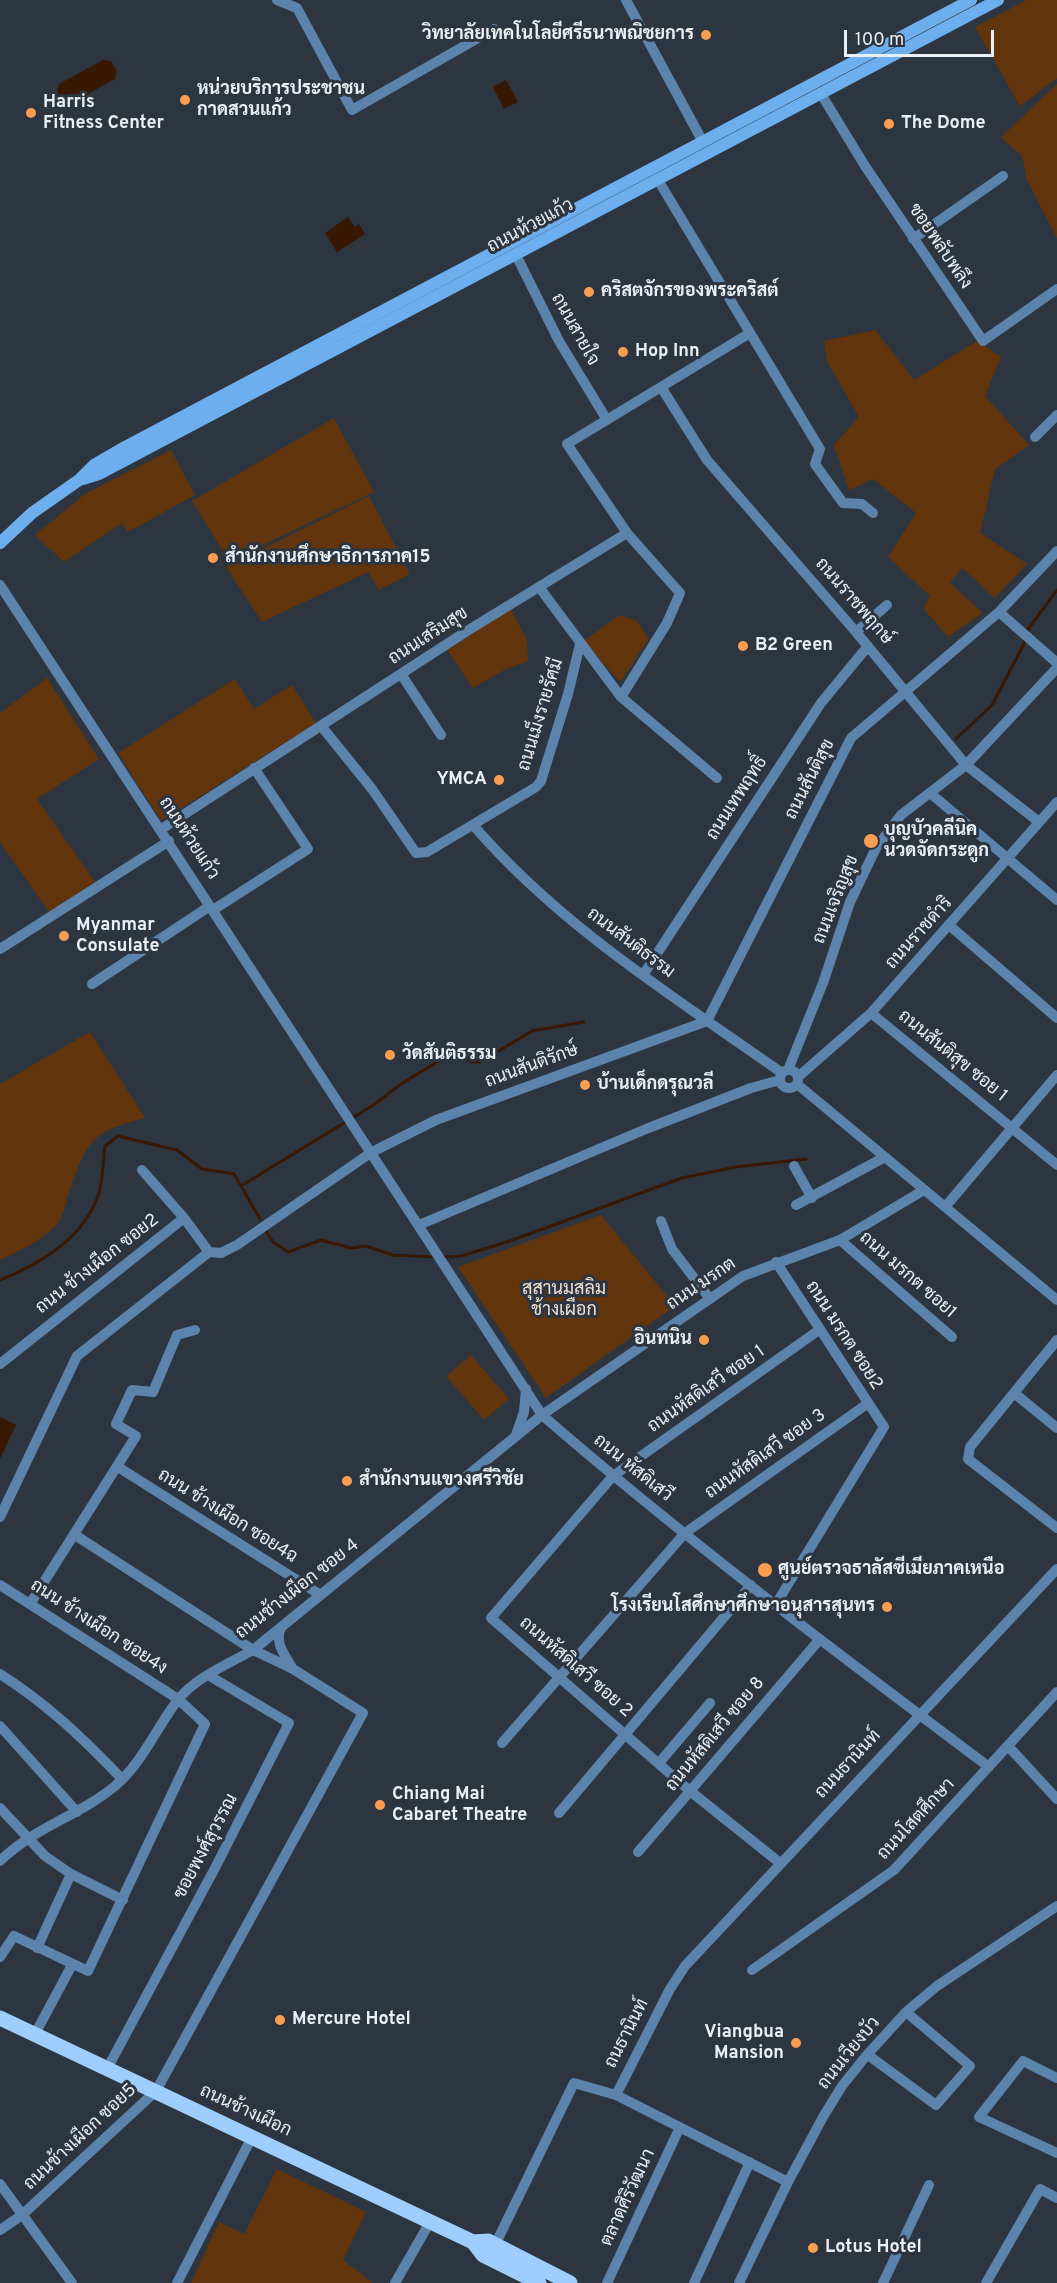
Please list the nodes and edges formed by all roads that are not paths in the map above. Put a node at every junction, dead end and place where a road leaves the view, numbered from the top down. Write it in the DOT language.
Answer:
graph roads {
  1 [pos="277,0"];
  2 [pos="626,0"];
  3 [pos="971,0"];
  4 [pos="998,0"];
  5 [pos="494,29"];
  6 [pos="821,94"];
  7 [pos="703,142"];
  8 [pos="656,175"];
  9 [pos="1003,176"];
  10 [pos="914,239"];
  11 [pos="516,255"];
  12 [pos="1057,289"];
  13 [pos="750,333"];
  14 [pos="661,387"];
  15 [pos="1057,415"];
  16 [pos="607,420"];
  17 [pos="1035,437"];
  18 [pos="79,480"];
  19 [pos="873,513"];
  20 [pos="627,533"];
  21 [pos="5,534"];
  22 [pos="0,543"];
  23 [pos="1057,551"];
  24 [pos="0,585"];
  25 [pos="539,587"];
  26 [pos="887,605"];
  27 [pos="999,612"];
  28 [pos="856,632"];
  29 [pos="580,644"];
  30 [pos="868,646"];
  31 [pos="1057,663"];
  32 [pos="1057,668"];
  33 [pos="401,674"];
  34 [pos="907,692"];
  35 [pos="621,697"];
  36 [pos="322,727"];
  37 [pos="441,735"];
  38 [pos="966,765"];
  39 [pos="254,768"];
  40 [pos="717,778"];
  41 [pos="930,793"];
  42 [pos="1057,802"];
  43 [pos="1039,822"];
  44 [pos="473,825"];
  45 [pos="160,830"];
  46 [pos="169,841"];
  47 [pos="1007,859"];
  48 [pos="1057,900"];
  49 [pos="212,908"];
  50 [pos="950,926"];
  51 [pos="0,949"];
  52 [pos="643,975"];
  53 [pos="92,984"];
  54 [pos="871,1013"];
  55 [pos="1057,1018"];
  56 [pos="707,1021"];
  57 [pos="783,1074"];
  58 [pos="1057,1075"];
  59 [pos="798,1080"];
  60 [pos="345,1113"];
  61 [pos="1012,1127"];
  62 [pos="372,1152"];
  63 [pos="885,1157"];
  64 [pos="1057,1165"];
  65 [pos="794,1166"];
  66 [pos="142,1170"];
  67 [pos="924,1190"];
  68 [pos="812,1198"];
  69 [pos="796,1205"];
  70 [pos="945,1207"];
  71 [pos="184,1218"];
  72 [pos="661,1221"];
  73 [pos="419,1225"];
  74 [pos="840,1240"];
  75 [pos="209,1252"];
  76 [pos="776,1262"];
  77 [pos="710,1299"];
  78 [pos="1057,1300"];
  79 [pos="195,1330"];
  80 [pos="819,1330"];
  81 [pos="952,1337"];
  82 [pos="1057,1340"];
  83 [pos="0,1364"];
  84 [pos="526,1389"];
  85 [pos="1014,1393"];
  86 [pos="867,1404"];
  87 [pos="542,1415"];
  88 [pos="1057,1428"];
  89 [pos="516,1436"];
  90 [pos="118,1467"];
  91 [pos="613,1476"];
  92 [pos="0,1517"];
  93 [pos="1057,1528"];
  94 [pos="685,1533"];
  95 [pos="75,1535"];
  96 [pos="1057,1569"];
  97 [pos="0,1585"];
  98 [pos="751,1585"];
  99 [pos="320,1594"];
  100 [pos="30,1604"];
  101 [pos="776,1604"];
  102 [pos="284,1623"];
  103 [pos="820,1639"];
  104 [pos="253,1650"];
  105 [pos="293,1669"];
  106 [pos="0,1674"];
  107 [pos="208,1675"];
  108 [pos="559,1677"];
  109 [pos="1057,1692"];
  110 [pos="178,1699"];
  111 [pos="710,1703"];
  112 [pos="919,1714"];
  113 [pos="0,1726"];
  114 [pos="626,1734"];
  115 [pos="502,1743"];
  116 [pos="1008,1746"];
  117 [pos="659,1763"];
  118 [pos="989,1767"];
  119 [pos="122,1779"];
  120 [pos="690,1791"];
  121 [pos="1057,1799"];
  122 [pos="0,1808"];
  123 [pos="77,1812"];
  124 [pos="559,1813"];
  125 [pos="28,1837"];
  126 [pos="638,1852"];
  127 [pos="0,1861"];
  128 [pos="780,1863"];
  129 [pos="71,1874"];
  130 [pos="123,1900"];
  131 [pos="1057,1906"];
  132 [pos="37,1948"];
  133 [pos="0,1957"];
  134 [pos="72,1965"];
  135 [pos="752,1971"];
  136 [pos="670,1989"];
  137 [pos="906,2012"];
  138 [pos="0,2018"];
  139 [pos="35,2034"];
  140 [pos="868,2055"];
  141 [pos="107,2069"];
  142 [pos="1057,2078"];
  143 [pos="156,2091"];
  144 [pos="616,2095"];
  145 [pos="680,2127"];
  146 [pos="252,2137"];
  147 [pos="1057,2152"];
  148 [pos="750,2163"];
  149 [pos="788,2182"];
  150 [pos="0,2184"];
  151 [pos="929,2185"];
  152 [pos="1057,2198"];
  153 [pos="22,2215"];
  154 [pos="430,2222"];
  155 [pos="0,2230"];
  156 [pos="473,2242"];
  157 [pos="495,2245"];
  158 [pos="72,2283"];
  159 [pos="177,2283"];
  160 [pos="395,2283"];
  161 [pos="538,2283"];
  162 [pos="570,2283"];
  163 [pos="607,2283"];
  164 [pos="694,2283"];
  165 [pos="739,2283"];
  166 [pos="883,2283"];
  167 [pos="986,2283"];
  1 -- 5 [label="street"];
  2 -- 7 [label="street"];
  3 -- 7 [label="main road, ถนนห้วยแก้ว"];
  4 -- 6 [label="main road, ถนนห้วยแก้ว"];
  6 -- 8 [label="main road, ถนนห้วยแก้ว"];
  6 -- 10 [label="street, ซอยพลับพลึง"];
  7 -- 8 [label="main road, ถนนห้วยแก้ว"];
  8 -- 11 [label="main road, ถนนห้วยแก้ว"];
  8 -- 13 [label="street"];
  8 -- 18 [label="main road, ถนนห้วยแก้ว"];
  9 -- 10 [label="street"];
  10 -- 12 [label="street, ซอยพลับพลึง"];
  11 -- 16 [label="street, ถนนสายใจ"];
  11 -- 18 [label="main road, ถนนห้วยแก้ว"];
  13 -- 14 [label="street"];
  13 -- 19 [label="street"];
  14 -- 16 [label="street"];
  14 -- 28 [label="street, ถนนราชพฤกษ์"];
  15 -- 17 [label="street"];
  16 -- 20 [label="street"];
  18 -- 21 [label="main road, ถนนห้วยแก้ว"];
  20 -- 25 [label="street, ถนนเสริมสุข"];
  20 -- 35 [label="street"];
  21 -- 22 [label="main road, ถนนห้วยแก้ว"];
  23 -- 27 [label="street, ถนนสันติสุข"];
  24 -- 45 [label="street, ถนนห้วยแก้ว"];
  25 -- 29 [label="street, ถนนเม็งรายรัศมี"];
  25 -- 33 [label="street, ถนนเสริมสุข"];
  26 -- 28 [label="street"];
  27 -- 31 [label="street"];
  27 -- 34 [label="street, ถนนสันติสุข"];
  28 -- 30 [label="street, ถนนราชพฤกษ์"];
  29 -- 35 [label="street"];
  29 -- 44 [label="street, ถนนเม็งรายรัศมี"];
  30 -- 34 [label="street, ถนนราชพฤกษ์"];
  30 -- 52 [label="street, ถนนเทพฤทธิ์"];
  32 -- 38 [label="street, ถนนเจริญสุข"];
  33 -- 36 [label="street, ถนนเสริมสุข"];
  33 -- 37 [label="street"];
  34 -- 38 [label="street, ถนนราชพฤกษ์"];
  34 -- 56 [label="street, ถนนสันติสุข"];
  35 -- 40 [label="street"];
  36 -- 39 [label="street, ถนนเสริมสุข"];
  36 -- 44 [label="street, ถนนเม็งรายรัศมี"];
  38 -- 41 [label="street, ถนนเจริญสุข"];
  38 -- 43 [label="street, ถนนราชพฤกษ์"];
  39 -- 45 [label="street, ถนนเสริมสุข"];
  39 -- 49 [label="street"];
  41 -- 47 [label="street"];
  41 -- 57 [label="street, ถนนเจริญสุข"];
  42 -- 43 [label="street, ถนนราชดำริ"];
  43 -- 47 [label="street, ถนนราชดำริ"];
  44 -- 52 [label="street, ถนนสันติธรรม"];
  45 -- 46 [label="street, ถนนห้วยแก้ว"];
  46 -- 49 [label="street, ถนนห้วยแก้ว"];
  46 -- 51 [label="street"];
  47 -- 48 [label="street"];
  47 -- 50 [label="street, ถนนราชดำริ"];
  49 -- 53 [label="street"];
  49 -- 60 [label="street, ถนนห้วยแก้ว"];
  50 -- 54 [label="street, ถนนราชดำริ"];
  50 -- 55 [label="street"];
  52 -- 56 [label="street, ถนนสันติธรรม"];
  54 -- 59 [label="street, ถนนราชดำริ"];
  54 -- 61 [label="street, ถนนสันติสุข ซอย 1"];
  56 -- 57 [label="street, ถนนสันติธรรม"];
  56 -- 62 [label="street, ถนนสันติรักษ์"];
  57 -- 59 [label="street, ถนนสันติธรรม"];
  57 -- 59 [label="street"];
  57 -- 73 [label="street"];
  58 -- 61 [label="street"];
  59 -- 63 [label="street"];
  60 -- 62 [label="street, ถนน หัสดิเสวี"];
  61 -- 64 [label="street, ถนนสันติสุข ซอย 1"];
  61 -- 70 [label="street"];
  62 -- 73 [label="street, ถนน หัสดิเสวี"];
  62 -- 75 [label="street"];
  63 -- 67 [label="street"];
  63 -- 68 [label="street"];
  65 -- 68 [label="street"];
  66 -- 71 [label="street"];
  67 -- 70 [label="street"];
  67 -- 74 [label="street, ถนน มรกต"];
  68 -- 69 [label="street"];
  70 -- 78 [label="street"];
  71 -- 75 [label="street, ถนน ช้างเผือก ซอย2"];
  71 -- 83 [label="street, ถนน ช้างเผือก ซอย2"];
  72 -- 77 [label="street"];
  73 -- 84 [label="street, ถนน หัสดิเสวี"];
  74 -- 76 [label="street, ถนน มรกต"];
  74 -- 81 [label="street, ถนน มรกต ซอย1"];
  75 -- 92 [label="street"];
  76 -- 77 [label="street, ถนน มรกต"];
  76 -- 80 [label="street, ถนน มรกต ซอย2"];
  77 -- 87 [label="street, ถนน มรกต"];
  79 -- 90 [label="street"];
  80 -- 86 [label="street, ถนน มรกต ซอย2"];
  80 -- 91 [label="street, ถนนหัสดิเสวี ซอย 1"];
  82 -- 85 [label="street"];
  84 -- 87 [label="street, ถนน หัสดิเสวี"];
  84 -- 89 [label="street"];
  85 -- 88 [label="street"];
  85 -- 93 [label="street"];
  86 -- 94 [label="street, ถนนหัสดิเสวี ซอย 3"];
  86 -- 101 [label="street, ถนน มรกต ซอย2"];
  87 -- 89 [label="street, ถนนช้างเผือก ซอย 4"];
  87 -- 91 [label="street, ถนน หัสดิเสวี"];
  89 -- 99 [label="street, ถนนช้างเผือก ซอย 4"];
  90 -- 95 [label="street"];
  90 -- 99 [label="street, ถนน ช้างเผือก ซอย4ฉ"];
  91 -- 94 [label="street, ถนน หัสดิเสวี"];
  91 -- 108 [label="street, ถนนหัสดิเสวี ซอย 2"];
  94 -- 98 [label="street, ถนน หัสดิเสวี"];
  94 -- 108 [label="street, ถนนหัสดิเสวี ซอย 3"];
  95 -- 100 [label="street"];
  95 -- 104 [label="street"];
  96 -- 112 [label="street, ถนนธานินท์"];
  97 -- 100 [label="street, ถนน ช้างเผือก ซอย4ง"];
  98 -- 101 [label="street, ถนน หัสดิเสวี"];
  98 -- 114 [label="street"];
  99 -- 102 [label="street, ถนนช้างเผือก ซอย 4"];
  100 -- 110 [label="street, ถนน ช้างเผือก ซอย4ง"];
  101 -- 103 [label="street, ถนน หัสดิเสวี"];
  102 -- 104 [label="street, ถนนช้างเผือก ซอย 4"];
  102 -- 105 [label="street"];
  103 -- 112 [label="street, ถนน หัสดิเสวี"];
  103 -- 120 [label="street, ถนนหัสดิเสวี ซอย 8"];
  104 -- 105 [label="street"];
  104 -- 107 [label="street, ถนนช้างเผือก ซอย 4"];
  105 -- 143 [label="street, ถนนช้างเผือก ซอย5"];
  106 -- 119 [label="street"];
  107 -- 110 [label="street, ถนนช้างเผือก ซอย 4"];
  107 -- 141 [label="street, ซอยพงศ์สุวรรณ"];
  108 -- 114 [label="street, ถนนหัสดิเสวี ซอย 2"];
  108 -- 115 [label="street, ถนนหัสดิเสวี ซอย 3"];
  109 -- 116 [label="street, ถนนโสตศึกษา"];
  110 -- 119 [label="street, ถนนช้างเผือก ซอย 4"];
  110 -- 130 [label="street, ถนน ช้างเผือก ซอย4ง"];
  111 -- 117 [label="street"];
  112 -- 118 [label="street, ถนน หัสดิเสวี"];
  112 -- 128 [label="street, ถนนธานินท์"];
  113 -- 123 [label="street"];
  114 -- 117 [label="street, ถนนหัสดิเสวี ซอย 2"];
  114 -- 124 [label="street"];
  116 -- 118 [label="street, ถนนโสตศึกษา"];
  116 -- 121 [label="street"];
  117 -- 120 [label="street, ถนนหัสดิเสวี ซอย 2"];
  118 -- 135 [label="street, ถนนโสตศึกษา"];
  119 -- 123 [label="street, ถนนช้างเผือก ซอย 4"];
  120 -- 126 [label="street, ถนนหัสดิเสวี ซอย 8"];
  120 -- 128 [label="street, ถนนหัสดิเสวี ซอย 2"];
  122 -- 125 [label="street"];
  123 -- 125 [label="street, ถนนช้างเผือก ซอย 4"];
  125 -- 127 [label="street, ถนนช้างเผือก ซอย 4"];
  125 -- 129 [label="street"];
  128 -- 136 [label="street, ถนนธานินท์"];
  129 -- 130 [label="street"];
  129 -- 132 [label="street"];
  130 -- 134 [label="street"];
  131 -- 137 [label="street, ถนนเวียงบัว"];
  132 -- 133 [label="street"];
  132 -- 134 [label="street"];
  134 -- 139 [label="street"];
  136 -- 144 [label="street, ถนธานินท์"];
  137 -- 140 [label="street, ถนนเวียงบัว"];
  137 -- 140 [label="street"];
  138 -- 139 [label="main road, ถนนช้างเผือก"];
  139 -- 141 [label="main road, ถนนช้างเผือก"];
  140 -- 149 [label="street, ถนนเวียงบัว"];
  141 -- 143 [label="main road, ถนนช้างเผือก"];
  142 -- 147 [label="street"];
  143 -- 146 [label="main road, ถนนช้างเผือก"];
  143 -- 153 [label="street, ถนนช้างเผือก ซอย5"];
  144 -- 145 [label="street"];
  144 -- 157 [label="street"];
  145 -- 148 [label="street"];
  145 -- 163 [label="street, ตลาดศิริวัฒนา"];
  146 -- 154 [label="main road, ถนนช้างเผือก"];
  146 -- 159 [label="street"];
  148 -- 149 [label="street"];
  148 -- 164 [label="street"];
  149 -- 165 [label="street, ถนนเวียงบัว"];
  150 -- 153 [label="street"];
  151 -- 166 [label="street"];
  152 -- 167 [label="street"];
  153 -- 155 [label="street, ถนนช้างเผือก ซอย5"];
  153 -- 158 [label="street"];
  154 -- 156 [label="main road, ถนนช้างเผือก"];
  154 -- 160 [label="street"];
  156 -- 157 [label="main road, ถนนช้างเผือก"];
  156 -- 161 [label="main road, ถนนช้างเผือก"];
  157 -- 162 [label="main road, ถนนช้างเผือก"];
}
